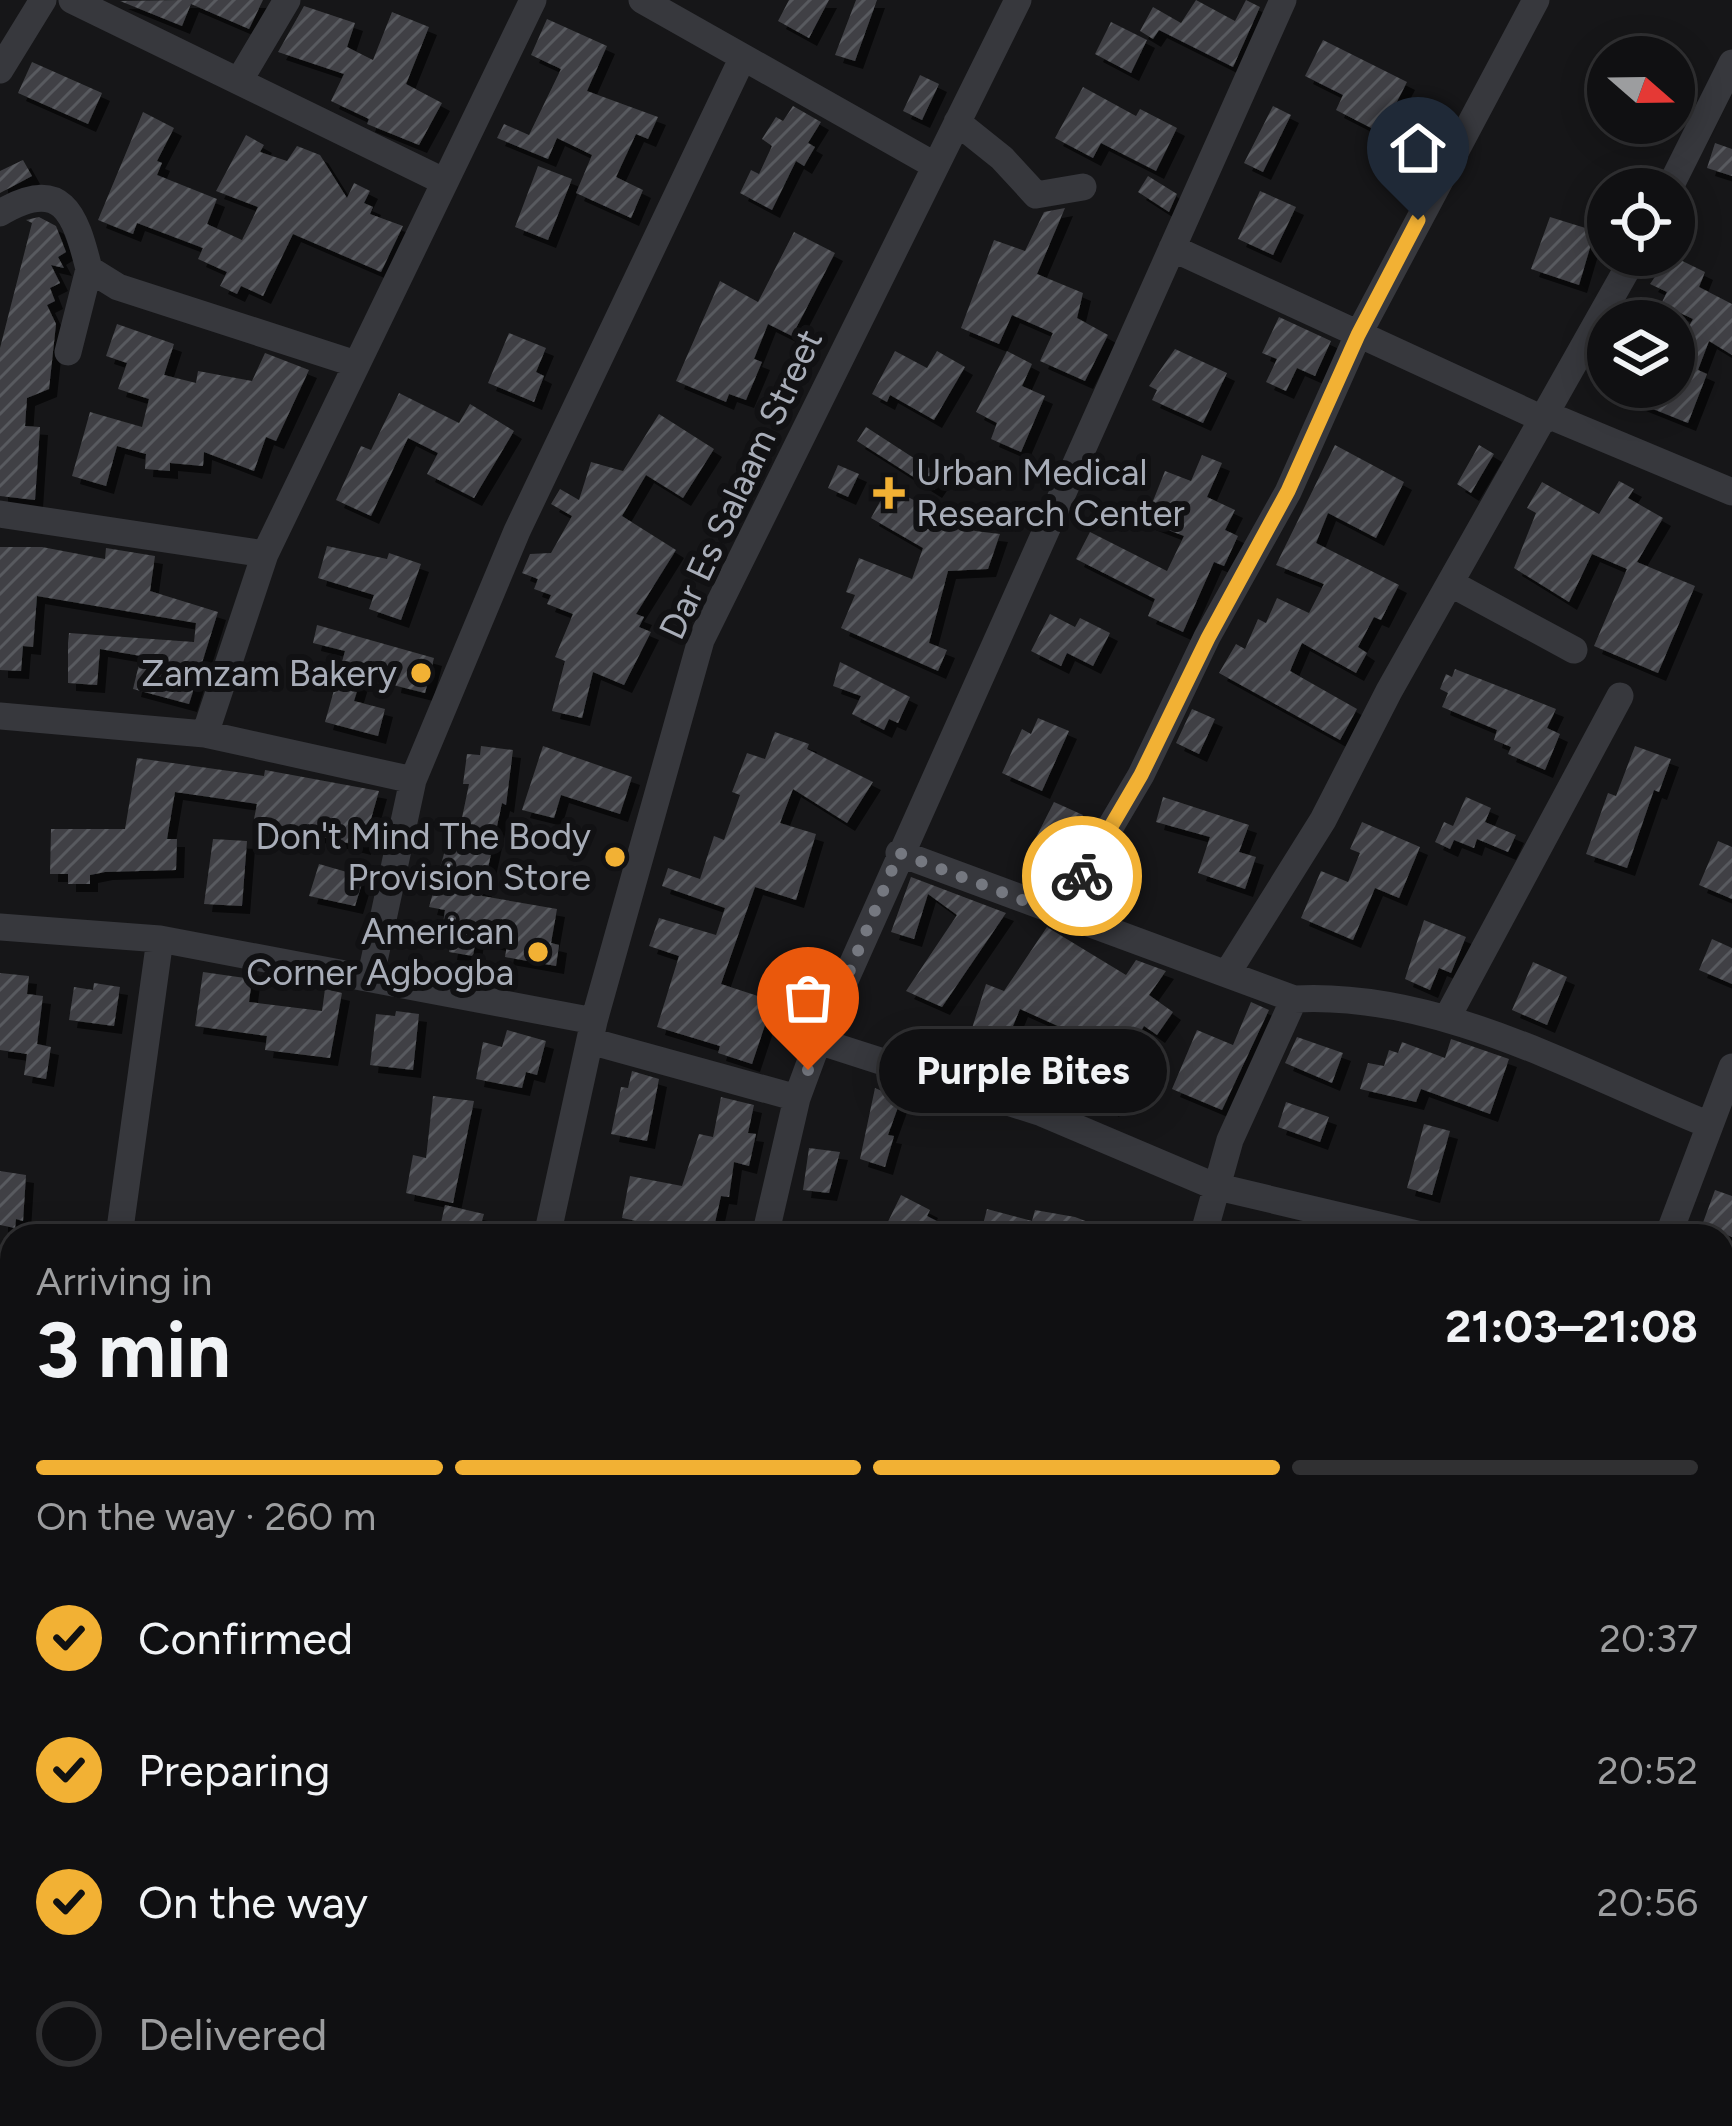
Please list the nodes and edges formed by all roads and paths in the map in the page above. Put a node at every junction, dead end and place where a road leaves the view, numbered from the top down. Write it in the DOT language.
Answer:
graph roads {
  1 [pos="43,0"];
  2 [pos="72,0"];
  3 [pos="287,0"];
  4 [pos="533,0"];
  5 [pos="642,0"];
  6 [pos="1018,0"];
  7 [pos="1283,0"];
  8 [pos="1536,0"];
  9 [pos="742,59"];
  10 [pos="1732,63"];
  11 [pos="0,70"];
  12 [pos="239,81"];
  13 [pos="956,122"];
  14 [pos="934,165"];
  15 [pos="1680,168"];
  16 [pos="445,182"];
  17 [pos="1083,187"];
  18 [pos="0,213"];
  19 [pos="1172,248"];
  20 [pos="89,269"];
  21 [pos="1624,276"];
  22 [pos="1358,335"];
  23 [pos="68,352"];
  24 [pos="356,364"];
  25 [pos="1546,418"];
  26 [pos="1727,483"];
  27 [pos="0,514"];
  28 [pos="265,554"];
  29 [pos="1450,583"];
  30 [pos="1574,650"];
  31 [pos="1620,696"];
  32 [pos="0,716"];
  33 [pos="205,734"];
  34 [pos="413,780"];
  35 [pos="899,853"];
  36 [pos="1059,914"];
  37 [pos="0,927"];
  38 [pos="160,939"];
  39 [pos="1228,972"];
  40 [pos="371,975"];
  41 [pos="1294,1000"];
  42 [pos="1447,1018"];
  43 [pos="592,1031"];
  44 [pos="818,1041"];
  45 [pos="1732,1066"];
  46 [pos="797,1098"];
  47 [pos="1707,1124"];
  48 [pos="1214,1186"];
  49 [pos="121,1224"];
  50 [pos="551,1224"];
  51 [pos="768,1224"];
  52 [pos="1206,1224"];
  53 [pos="1374,1224"];
  54 [pos="1672,1224"];
  1 -- 11 [label="street"];
  2 -- 12 [label="street"];
  3 -- 12 [label="street"];
  4 -- 16 [label="street"];
  5 -- 9 [label="street"];
  6 -- 13 [label="street, Dar Es Salaam Street"];
  7 -- 19 [label="street"];
  8 -- 22 [label="street"];
  9 -- 14 [label="street"];
  9 -- 34 [label="street"];
  10 -- 15 [label="street"];
  12 -- 16 [label="street"];
  13 -- 14 [label="street, Dar Es Salaam Street"];
  13 -- 17 [label="street"];
  14 -- 43 [label="street, Dar Es Salaam Street"];
  16 -- 24 [label="street"];
  18 -- 20 [label="street"];
  19 -- 22 [label="street"];
  19 -- 35 [label="street"];
  20 -- 23 [label="street"];
  20 -- 24 [label="street"];
  21 -- 25 [label="street"];
  22 -- 25 [label="street"];
  22 -- 36 [label="street"];
  24 -- 28 [label="street"];
  25 -- 26 [label="street"];
  25 -- 29 [label="street"];
  27 -- 28 [label="street"];
  28 -- 33 [label="street"];
  29 -- 30 [label="street"];
  29 -- 39 [label="street"];
  31 -- 42 [label="street"];
  32 -- 33 [label="street"];
  33 -- 34 [label="street"];
  34 -- 40 [label="street"];
  35 -- 36 [label="street"];
  35 -- 44 [label="street"];
  36 -- 39 [label="street"];
  37 -- 38 [label="street"];
  38 -- 40 [label="street"];
  38 -- 49 [label="street"];
  39 -- 41 [label="street"];
  40 -- 43 [label="street"];
  41 -- 42 [label="street"];
  41 -- 48 [label="street"];
  42 -- 47 [label="street"];
  43 -- 46 [label="street"];
  43 -- 50 [label="street, Dar Es Salaam Street"];
  44 -- 46 [label="street"];
  44 -- 48 [label="street"];
  45 -- 47 [label="street"];
  46 -- 51 [label="street"];
  47 -- 54 [label="street"];
  48 -- 52 [label="street"];
  48 -- 53 [label="street"];
}
